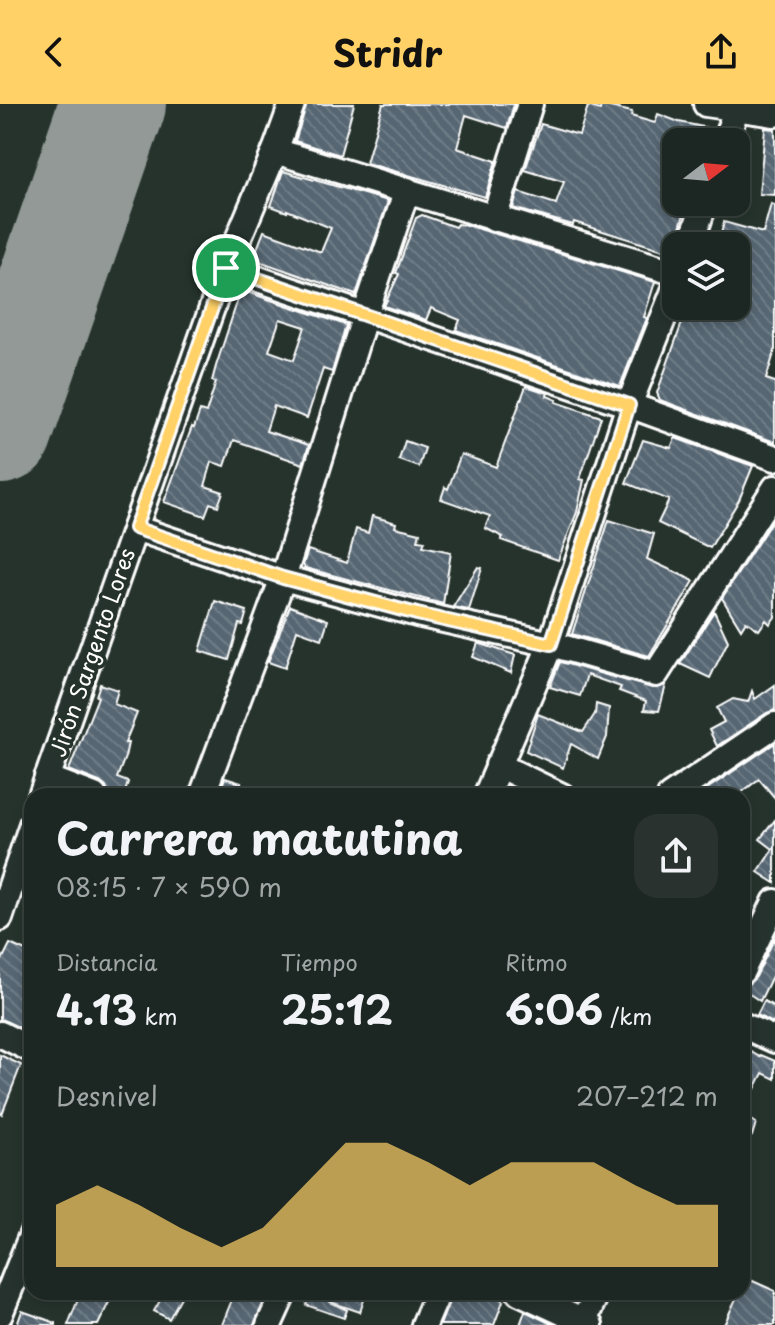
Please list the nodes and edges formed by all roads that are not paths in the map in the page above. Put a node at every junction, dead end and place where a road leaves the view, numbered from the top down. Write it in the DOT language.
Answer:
graph roads {
  1 [pos="292,104"];
  2 [pos="530,104"];
  3 [pos="706,104"];
  4 [pos="737,107"];
  5 [pos="775,114"];
  6 [pos="730,128"];
  7 [pos="275,151"];
  8 [pos="407,190"];
  9 [pos="494,219"];
  10 [pos="226,268"];
  11 [pos="662,269"];
  12 [pos="365,315"];
  13 [pos="663,320"];
  14 [pos="629,405"];
  15 [pos="775,458"];
  16 [pos="775,488"];
  17 [pos="135,528"];
  18 [pos="283,578"];
  19 [pos="551,644"];
  20 [pos="775,725"];
  21 [pos="498,765"];
  22 [pos="44,787"];
  23 [pos="205,788"];
  24 [pos="489,788"];
  25 [pos="545,788"];
  26 [pos="682,788"];
  27 [pos="24,848"];
  28 [pos="775,902"];
  29 [pos="0,918"];
  30 [pos="750,954"];
  31 [pos="750,1029"];
  32 [pos="0,1034"];
  33 [pos="775,1040"];
  34 [pos="24,1046"];
  35 [pos="24,1254"];
  36 [pos="280,1300"];
  37 [pos="435,1300"];
  38 [pos="536,1300"];
  39 [pos="594,1300"];
  40 [pos="0,1314"];
  41 [pos="585,1324"];
  42 [pos="269,1325"];
  43 [pos="424,1325"];
  1 -- 7 [label="street, Jirón Sargento Lores"];
  2 -- 9 [label="street"];
  3 -- 4 [label="street"];
  4 -- 5 [label="street"];
  4 -- 6 [label="street"];
  7 -- 8 [label="street"];
  7 -- 10 [label="street, Jirón Sargento Lores"];
  8 -- 9 [label="street"];
  8 -- 12 [label="street"];
  9 -- 11 [label="street"];
  10 -- 12 [label="street"];
  10 -- 17 [label="street, Jirón Sargento Lores"];
  12 -- 14 [label="street"];
  12 -- 18 [label="street"];
  13 -- 14 [label="street"];
  14 -- 15 [label="street"];
  14 -- 19 [label="street"];
  16 -- 19 [label="street"];
  17 -- 18 [label="street"];
  17 -- 22 [label="street, Jirón Sargento Lores"];
  18 -- 19 [label="street"];
  18 -- 23 [label="street"];
  19 -- 21 [label="street"];
  20 -- 26 [label="street"];
  21 -- 24 [label="street"];
  21 -- 25 [label="street"];
  27 -- 29 [label="street"];
  28 -- 30 [label="street"];
  31 -- 33 [label="street"];
  32 -- 34 [label="street"];
  35 -- 40 [label="street"];
  36 -- 42 [label="street"];
  37 -- 43 [label="street"];
  38 -- 41 [label="street"];
  39 -- 41 [label="street"];
}
